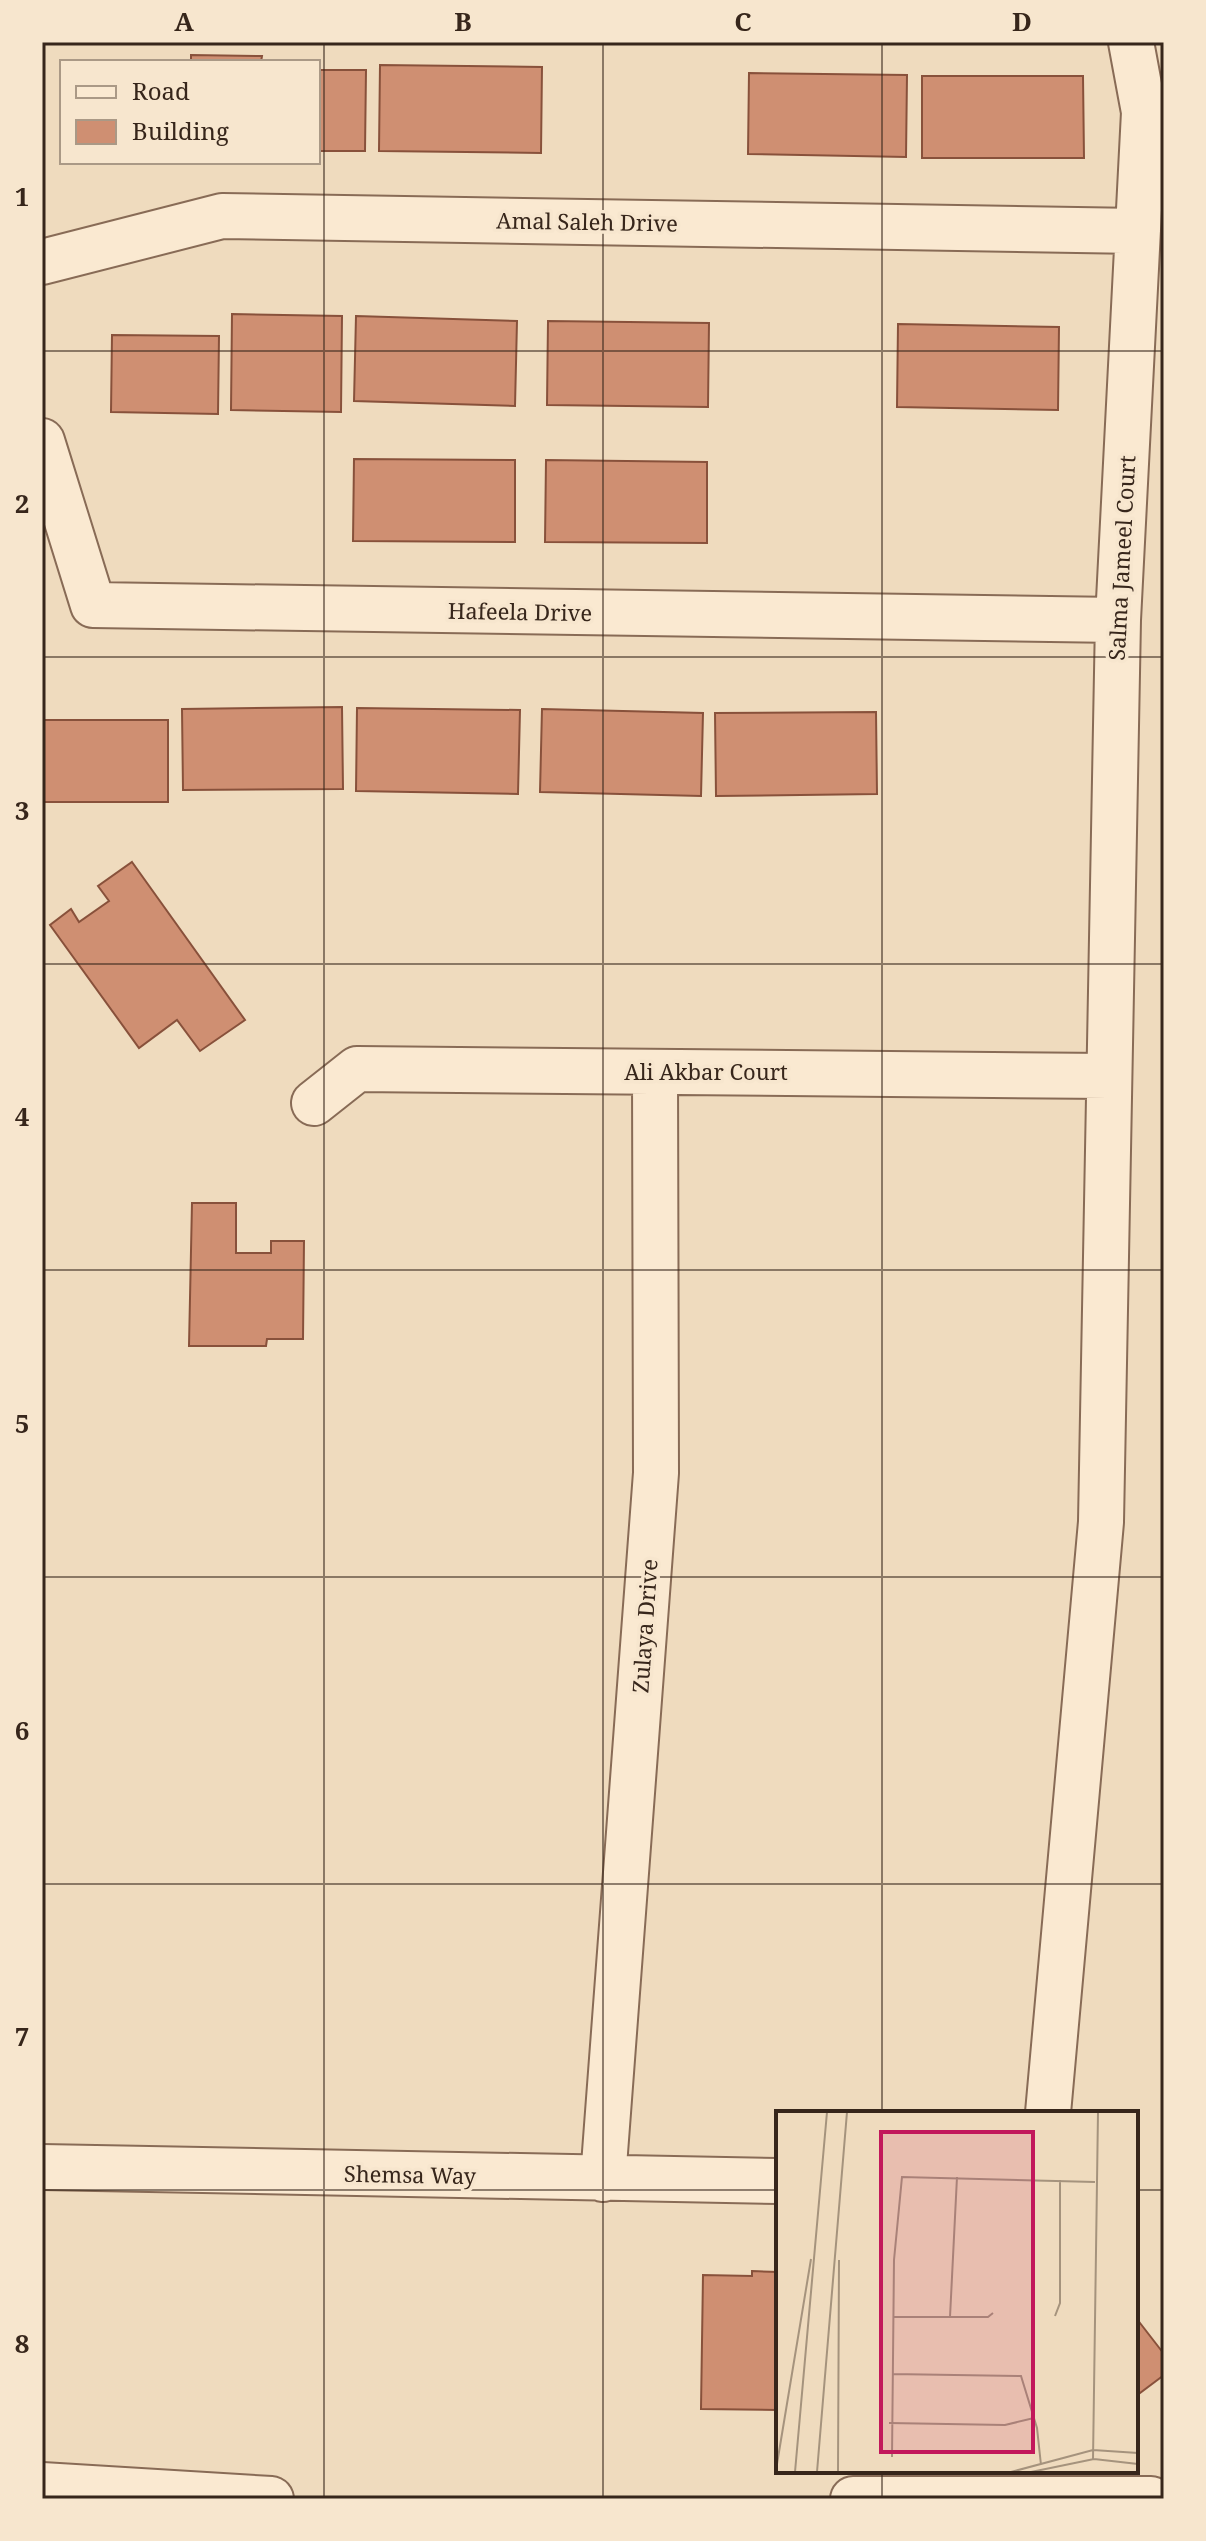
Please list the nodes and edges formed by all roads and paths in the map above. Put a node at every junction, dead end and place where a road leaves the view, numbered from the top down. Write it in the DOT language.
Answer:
graph roads {
  1 [pos="1131,42"];
  2 [pos="1138,231"];
  3 [pos="42,262"];
  4 [pos="42,441"];
  5 [pos="1118,620"];
  6 [pos="655,1072"];
  7 [pos="1109,1076"];
  8 [pos="314,1103"];
  9 [pos="1048,2111"];
  10 [pos="42,2167"];
  11 [pos="603,2179"];
  12 [pos="776,2181"];
  13 [pos="42,2485"];
  14 [pos="271,2499"];
  15 [pos="853,2499"];
  16 [pos="1151,2499"];
  1 -- 2 [label="street, Salma Jameel Court"];
  2 -- 3 [label="street, Amal Saleh Drive"];
  2 -- 5 [label="street, Salma Jameel Court"];
  4 -- 5 [label="street, Hafeela Drive"];
  5 -- 7 [label="street, Salma Jameel Court"];
  6 -- 7 [label="street, Ali Akbar Court"];
  6 -- 8 [label="street, Ali Akbar Court"];
  6 -- 11 [label="street, Zulaya Drive"];
  7 -- 9 [label="street, Salma Jameel Court"];
  10 -- 11 [label="street, Shemsa Way"];
  11 -- 12 [label="street, Shemsa Way"];
  13 -- 14 [label="street"];
  15 -- 16 [label="street"];
}
